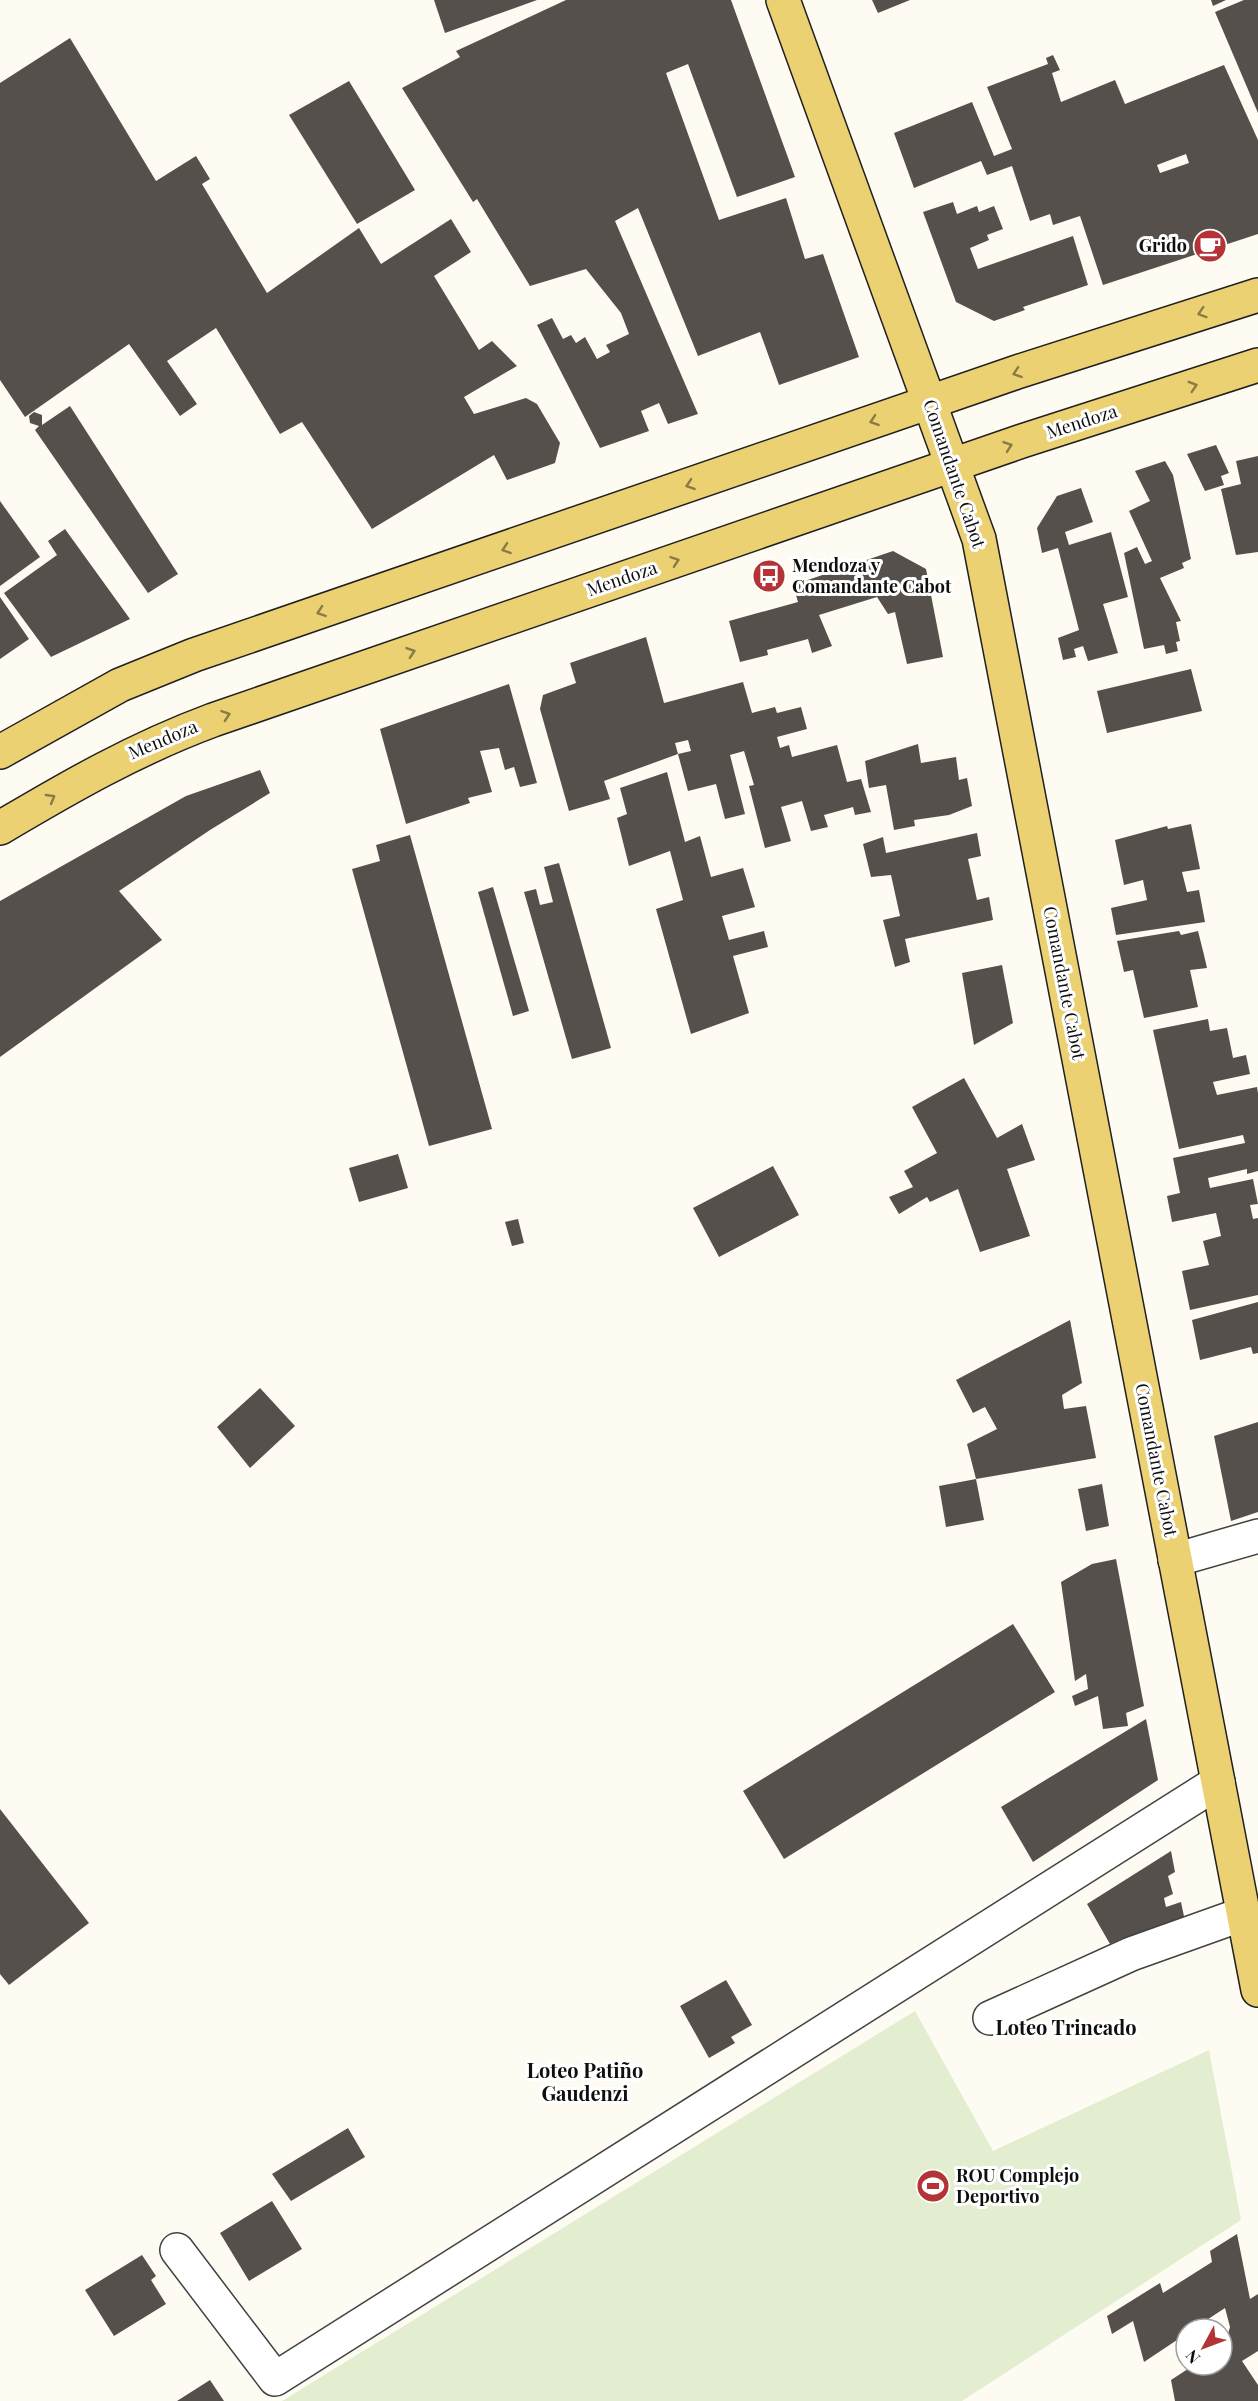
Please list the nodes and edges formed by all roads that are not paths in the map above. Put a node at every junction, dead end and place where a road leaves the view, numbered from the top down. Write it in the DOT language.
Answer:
graph roads {
  1 [pos="783,0"];
  2 [pos="1258,295"];
  3 [pos="1258,365"];
  4 [pos="930,402"];
  5 [pos="952,465"];
  6 [pos="0,752"];
  7 [pos="0,828"];
  8 [pos="1258,1536"];
  9 [pos="1175,1560"];
  10 [pos="1218,1782"];
  11 [pos="1248,1906"];
  12 [pos="1258,1990"];
  13 [pos="990,2018"];
  14 [pos="177,2250"];
  1 -- 4 [label="main road, Comandante Cabot"];
  2 -- 4 [label="main road, one-way"];
  5 -- 3 [label="main road, Mendoza, one-way"];
  4 -- 5 [label="main road, Comandante Cabot"];
  4 -- 6 [label="main road, one-way"];
  7 -- 5 [label="main road, Mendoza, one-way"];
  5 -- 9 [label="main road, Comandante Cabot"];
  8 -- 9 [label="street"];
  9 -- 10 [label="main road, Comandante Cabot"];
  10 -- 11 [label="main road, Comandante Cabot"];
  10 -- 14 [label="street"];
  11 -- 12 [label="main road, Comandante Cabot"];
  11 -- 13 [label="street"];
}
